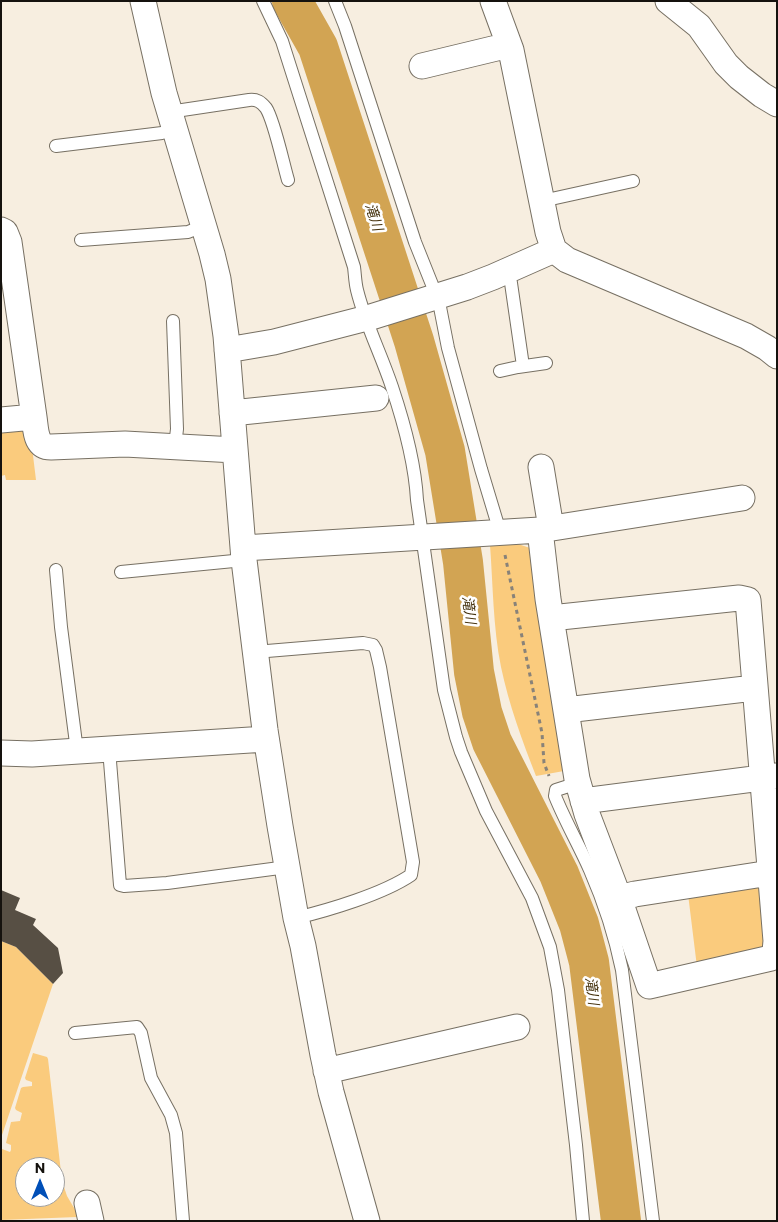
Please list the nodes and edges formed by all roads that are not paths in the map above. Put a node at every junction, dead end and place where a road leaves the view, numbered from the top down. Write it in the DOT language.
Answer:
graph roads {
  1 [pos="143,1"];
  2 [pos="263,1"];
  3 [pos="334,1"];
  4 [pos="493,1"];
  5 [pos="668,1"];
  6 [pos="509,45"];
  7 [pos="422,66"];
  8 [pos="777,104"];
  9 [pos="172,121"];
  10 [pos="56,146"];
  11 [pos="288,180"];
  12 [pos="633,181"];
  13 [pos="542,201"];
  14 [pos="203,226"];
  15 [pos="1,230"];
  16 [pos="81,240"];
  17 [pos="554,250"];
  18 [pos="507,271"];
  19 [pos="433,296"];
  20 [pos="369,317"];
  21 [pos="173,321"];
  22 [pos="227,350"];
  23 [pos="777,356"];
  24 [pos="546,363"];
  25 [pos="523,366"];
  26 [pos="500,371"];
  27 [pos="376,398"];
  28 [pos="232,413"];
  29 [pos="34,418"];
  30 [pos="1,420"];
  31 [pos="175,446"];
  32 [pos="235,450"];
  33 [pos="541,467"];
  34 [pos="742,498"];
  35 [pos="546,529"];
  36 [pos="495,532"];
  37 [pos="426,537"];
  38 [pos="243,554"];
  39 [pos="56,570"];
  40 [pos="122,572"];
  41 [pos="551,618"];
  42 [pos="255,652"];
  43 [pos="754,688"];
  44 [pos="566,710"];
  45 [pos="266,738"];
  46 [pos="109,749"];
  47 [pos="77,751"];
  48 [pos="1,753"];
  49 [pos="769,777"];
  50 [pos="572,791"];
  51 [pos="287,867"];
  52 [pos="770,873"];
  53 [pos="619,898"];
  54 [pos="296,918"];
  55 [pos="517,1028"];
  56 [pos="75,1033"];
  57 [pos="326,1071"];
  58 [pos="183,1221"];
  59 [pos="367,1221"];
  60 [pos="584,1221"];
  61 [pos="653,1221"];
  1 -- 9 [label="street"];
  2 -- 20 [label="lane"];
  3 -- 19 [label="lane"];
  4 -- 6 [label="street"];
  5 -- 8 [label="street"];
  6 -- 7 [label="street"];
  6 -- 13 [label="street"];
  9 -- 10 [label="lane"];
  9 -- 11 [label="lane"];
  9 -- 14 [label="street"];
  12 -- 13 [label="lane"];
  13 -- 17 [label="street"];
  14 -- 16 [label="lane"];
  14 -- 22 [label="street"];
  15 -- 29 [label="street"];
  17 -- 18 [label="street"];
  17 -- 23 [label="street"];
  18 -- 19 [label="street"];
  18 -- 25 [label="lane"];
  19 -- 20 [label="street"];
  19 -- 36 [label="lane"];
  20 -- 22 [label="street"];
  20 -- 37 [label="lane"];
  21 -- 31 [label="lane"];
  22 -- 28 [label="street"];
  24 -- 25 [label="lane"];
  25 -- 26 [label="lane"];
  27 -- 28 [label="street"];
  28 -- 32 [label="street"];
  29 -- 30 [label="street"];
  29 -- 31 [label="street"];
  31 -- 32 [label="street"];
  32 -- 38 [label="street"];
  33 -- 35 [label="street"];
  34 -- 35 [label="street"];
  35 -- 36 [label="street"];
  35 -- 41 [label="street"];
  36 -- 37 [label="street"];
  37 -- 38 [label="street"];
  37 -- 60 [label="lane"];
  38 -- 40 [label="lane"];
  38 -- 42 [label="street"];
  39 -- 47 [label="lane"];
  41 -- 43 [label="street"];
  41 -- 44 [label="street"];
  42 -- 45 [label="street"];
  42 -- 54 [label="lane"];
  43 -- 44 [label="street"];
  43 -- 49 [label="street"];
  44 -- 50 [label="street"];
  45 -- 46 [label="street"];
  45 -- 51 [label="street"];
  46 -- 47 [label="street"];
  46 -- 51 [label="lane"];
  47 -- 48 [label="street"];
  49 -- 50 [label="street"];
  49 -- 52 [label="street"];
  50 -- 53 [label="street"];
  50 -- 61 [label="lane"];
  51 -- 54 [label="street"];
  52 -- 53 [label="street"];
  52 -- 53 [label="street"];
  54 -- 57 [label="street"];
  55 -- 57 [label="street"];
  56 -- 58 [label="lane"];
  57 -- 59 [label="street"];
}
